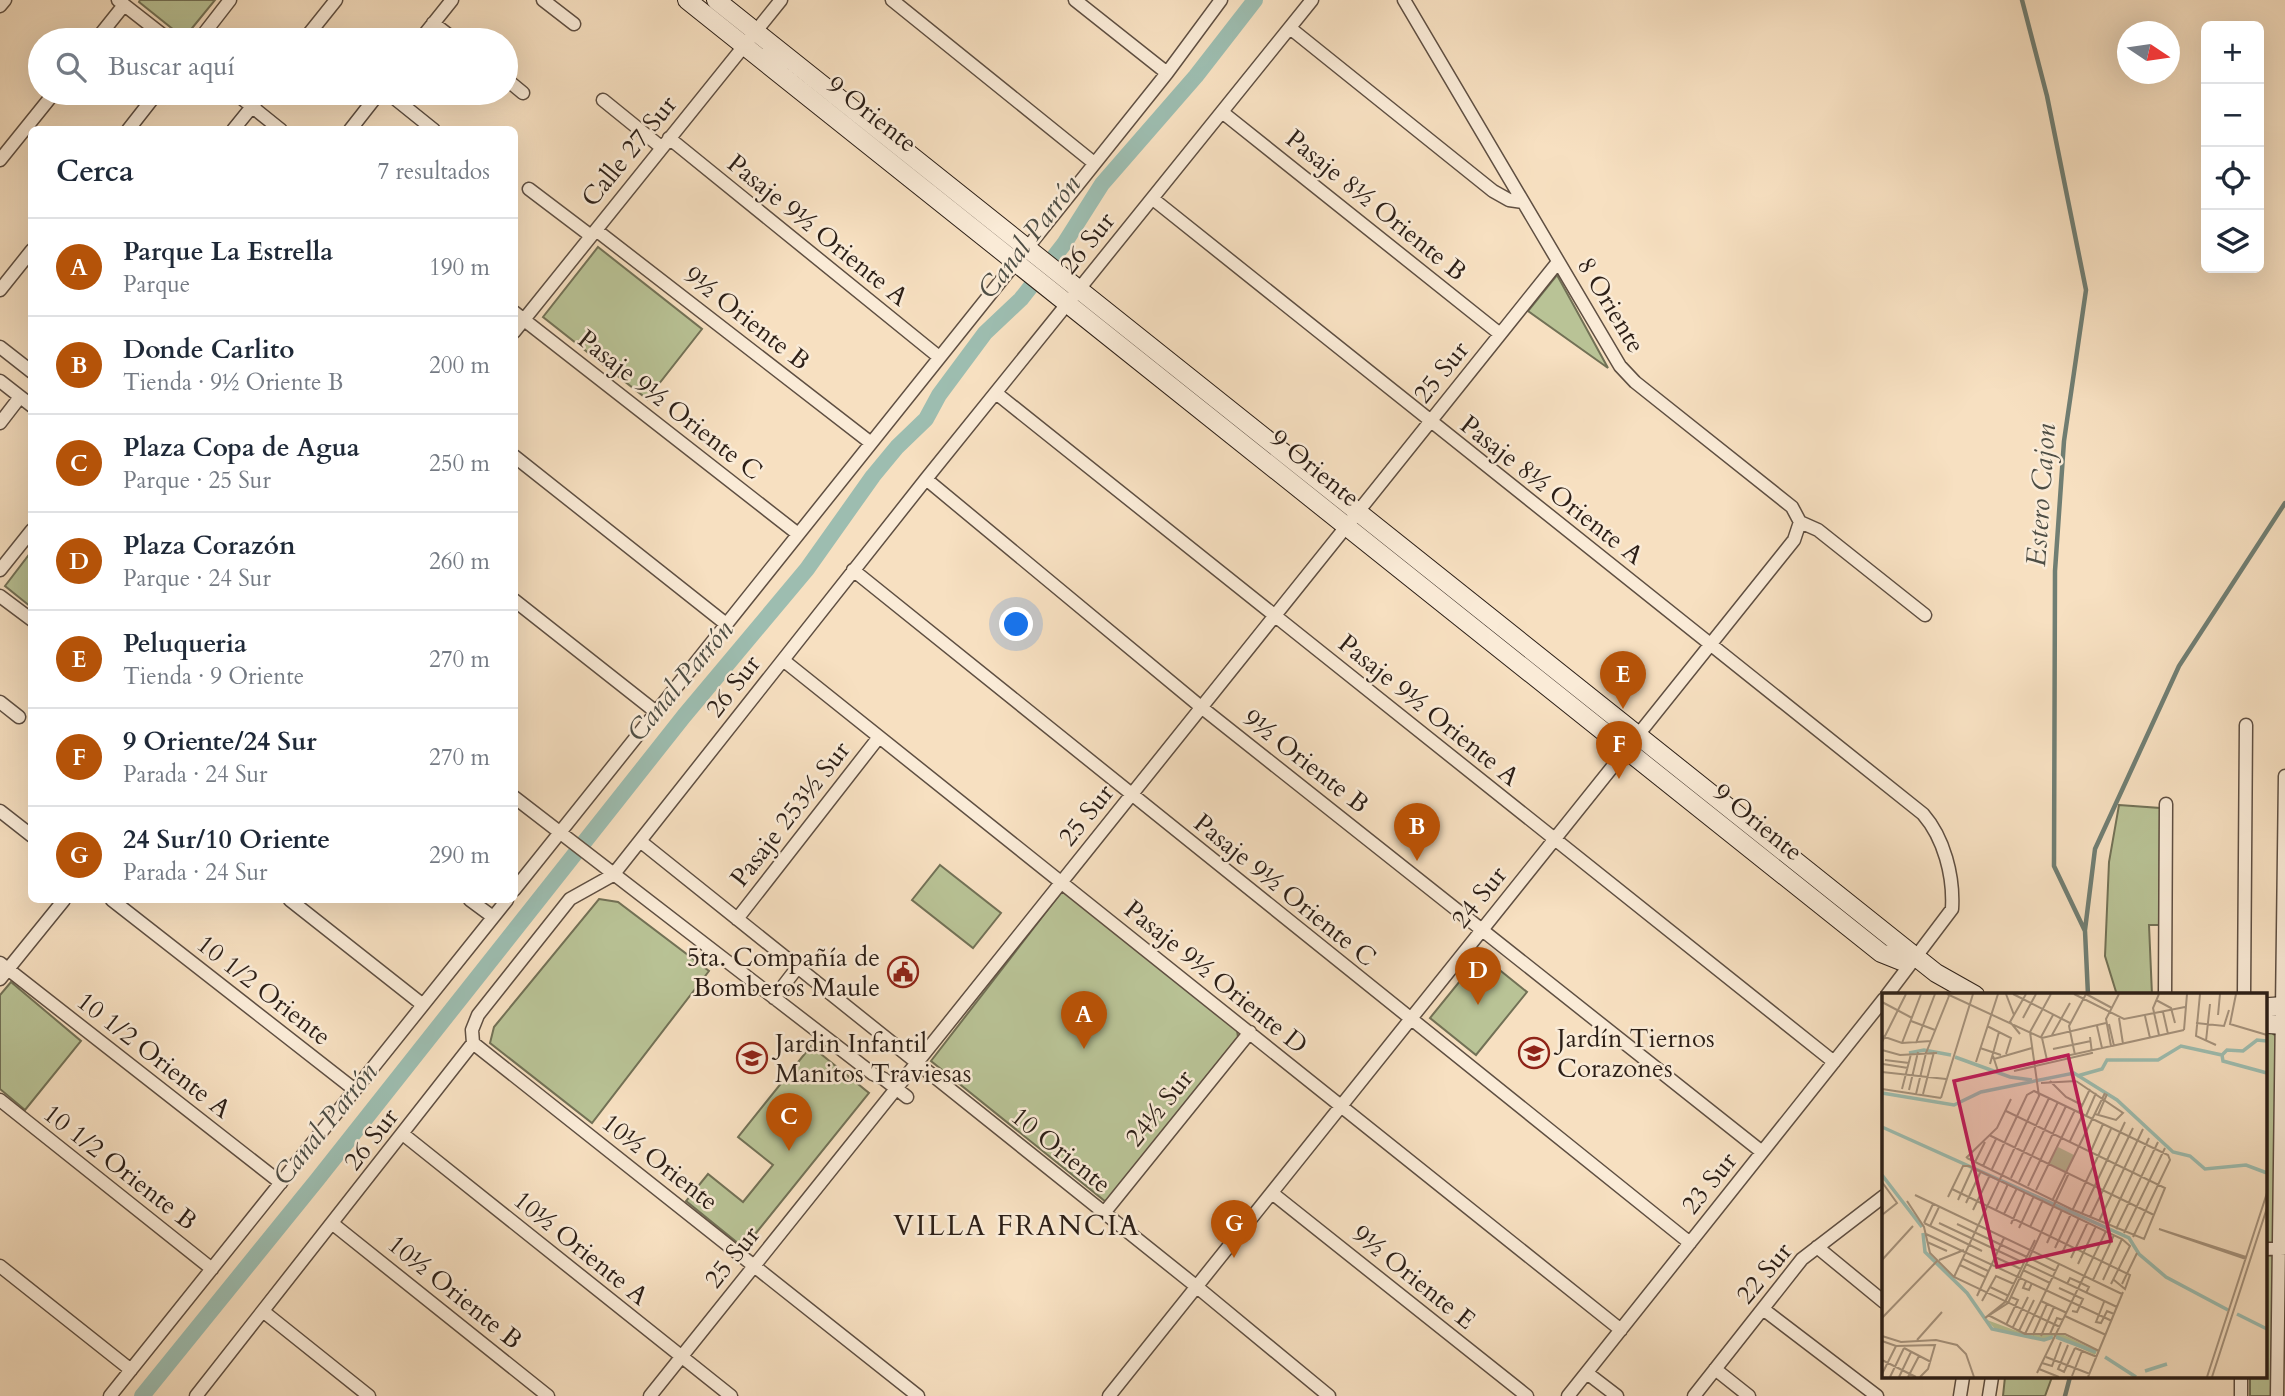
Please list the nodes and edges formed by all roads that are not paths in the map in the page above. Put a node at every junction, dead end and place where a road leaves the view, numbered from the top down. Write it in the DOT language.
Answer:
graph roads {
  1 [pos="5,0"];
  2 [pos="230,0"];
  3 [pos="336,0"];
  4 [pos="452,0"];
  5 [pos="543,0"];
  6 [pos="687,0"];
  7 [pos="716,0"];
  8 [pos="781,0"];
  9 [pos="892,0"];
  10 [pos="1075,0"];
  11 [pos="1221,0"];
  12 [pos="1312,0"];
  13 [pos="1404,0"];
  14 [pos="121,3"];
  15 [pos="0,6"];
  16 [pos="433,23"];
  17 [pos="574,24"];
  18 [pos="104,28"];
  19 [pos="153,28"];
  20 [pos="208,28"];
  21 [pos="314,28"];
  22 [pos="429,28"];
  23 [pos="439,28"];
  24 [pos="1290,28"];
  25 [pos="750,38"];
  26 [pos="1167,73"];
  27 [pos="518,89"];
  28 [pos="523,93"];
  29 [pos="603,100"];
  30 [pos="44,105"];
  31 [pos="148,105"];
  32 [pos="370,105"];
  33 [pos="403,105"];
  34 [pos="252,106"];
  35 [pos="1222,112"];
  36 [pos="131,126"];
  37 [pos="236,126"];
  38 [pos="276,126"];
  39 [pos="353,126"];
  40 [pos="428,126"];
  41 [pos="665,142"];
  42 [pos="0,160"];
  43 [pos="1094,163"];
  44 [pos="529,189"];
  45 [pos="1153,199"];
  46 [pos="1523,202"];
  47 [pos="593,233"];
  48 [pos="28,255"];
  49 [pos="1025,257"];
  50 [pos="1558,262"];
  51 [pos="0,290"];
  52 [pos="1074,296"];
  53 [pos="520,316"];
  54 [pos="1500,334"];
  55 [pos="0,347"];
  56 [pos="939,357"];
  57 [pos="28,369"];
  58 [pos="0,381"];
  59 [pos="996,393"];
  60 [pos="20,397"];
  61 [pos="28,403"];
  62 [pos="1430,422"];
  63 [pos="0,423"];
  64 [pos="871,443"];
  65 [pos="518,459"];
  66 [pos="926,479"];
  67 [pos="1358,512"];
  68 [pos="1800,522"];
  69 [pos="1346,527"];
  70 [pos="798,534"];
  71 [pos="28,535"];
  72 [pos="0,570"];
  73 [pos="853,570"];
  74 [pos="0,596"];
  75 [pos="518,603"];
  76 [pos="1925,615"];
  77 [pos="1275,616"];
  78 [pos="28,617"];
  79 [pos="726,624"];
  80 [pos="1710,644"];
  81 [pos="783,660"];
  82 [pos="0,702"];
  83 [pos="1202,707"];
  84 [pos="656,712"];
  85 [pos="19,717"];
  86 [pos="2246,725"];
  87 [pos="1638,735"];
  88 [pos="880,737"];
  89 [pos="1626,750"];
  90 [pos="2285,776"];
  91 [pos="1130,796"];
  92 [pos="518,800"];
  93 [pos="2166,804"];
  94 [pos="0,811"];
  95 [pos="1923,814"];
  96 [pos="560,832"];
  97 [pos="28,833"];
  98 [pos="1555,839"];
  99 [pos="640,841"];
  100 [pos="613,875"];
  101 [pos="1062,882"];
  102 [pos="518,885"];
  103 [pos="61,903"];
  104 [pos="116,903"];
  105 [pos="294,903"];
  106 [pos="474,903"];
  107 [pos="505,903"];
  108 [pos="493,917"];
  109 [pos="737,919"];
  110 [pos="1482,930"];
  111 [pos="1917,958"];
  112 [pos="797,968"];
  113 [pos="3,971"];
  114 [pos="1889,993"];
  115 [pos="1973,993"];
  116 [pos="2165,993"];
  117 [pos="2244,993"];
  118 [pos="774,998"];
  119 [pos="1882,1002"];
  120 [pos="423,1005"];
  121 [pos="2278,1006"];
  122 [pos="1410,1019"];
  123 [pos="2277,1025"];
  124 [pos="1250,1032"];
  125 [pos="473,1043"];
  126 [pos="1834,1062"];
  127 [pos="916,1063"];
  128 [pos="896,1088"];
  129 [pos="355,1090"];
  130 [pos="907,1097"];
  131 [pos="0,1100"];
  132 [pos="1341,1106"];
  133 [pos="404,1135"];
  134 [pos="2283,1141"];
  135 [pos="1762,1152"];
  136 [pos="281,1183"];
  137 [pos="1272,1193"];
  138 [pos="1882,1200"];
  139 [pos="1104,1213"];
  140 [pos="333,1224"];
  141 [pos="1690,1243"];
  142 [pos="1817,1247"];
  143 [pos="2283,1248"];
  144 [pos="0,1266"];
  145 [pos="754,1266"];
  146 [pos="212,1269"];
  147 [pos="1197,1287"];
  148 [pos="1882,1300"];
  149 [pos="1763,1308"];
  150 [pos="264,1312"];
  151 [pos="1621,1330"];
  152 [pos="681,1356"];
  153 [pos="1716,1369"];
  154 [pos="131,1370"];
  155 [pos="1587,1373"];
  156 [pos="1964,1378"];
  157 [pos="1992,1378"];
  158 [pos="2241,1378"];
  159 [pos="110,1396"];
  160 [pos="197,1396"];
  161 [pos="369,1396"];
  162 [pos="548,1396"];
  163 [pos="650,1396"];
  164 [pos="731,1396"];
  165 [pos="918,1396"];
  166 [pos="1109,1396"];
  167 [pos="1329,1396"];
  168 [pos="1527,1396"];
  169 [pos="1569,1396"];
  170 [pos="1617,1396"];
  171 [pos="1694,1396"];
  172 [pos="1749,1396"];
  173 [pos="1877,1396"];
  174 [pos="1961,1396"];
  175 [pos="1989,1396"];
  176 [pos="2241,1396"];
  177 [pos="2277,1396"];
  1 -- 15 [label="street"];
  2 -- 20 [label="street"];
  3 -- 21 [label="street"];
  4 -- 16 [label="street"];
  5 -- 17 [label="street"];
  6 -- 25 [label="street, 9 Oriente"];
  7 -- 25 [label="street, 9 Oriente"];
  8 -- 25 [label="street, Calle 27 Sur"];
  9 -- 43 [label="street"];
  10 -- 26 [label="street"];
  11 -- 26 [label="street, 26 Sur"];
  12 -- 24 [label="street, 26 Sur"];
  13 -- 46 [label="street, 8 Oriente"];
  14 -- 18 [label="street"];
  14 -- 19 [label="street"];
  16 -- 22 [label="street"];
  16 -- 23 [label="street"];
  24 -- 35 [label="street, 26 Sur"];
  24 -- 46 [label="street"];
  25 -- 41 [label="street, Calle 27 Sur"];
  25 -- 49 [label="street, 9 Oriente"];
  26 -- 43 [label="street, 26 Sur"];
  27 -- 28 [label="street"];
  29 -- 41 [label="street, Pasaje 9½ Oriente A"];
  30 -- 42 [label="street"];
  31 -- 36 [label="street"];
  32 -- 39 [label="street"];
  33 -- 40 [label="street"];
  34 -- 37 [label="street"];
  34 -- 38 [label="street"];
  35 -- 45 [label="street, 26 Sur"];
  35 -- 54 [label="street, Pasaje 8½ Oriente B"];
  41 -- 47 [label="street, Calle 27 Sur"];
  41 -- 56 [label="street, Pasaje 9½ Oriente A"];
  43 -- 49 [label="street, 26 Sur"];
  44 -- 47 [label="street, 9½ Oriente B"];
  45 -- 52 [label="street, 26 Sur"];
  45 -- 62 [label="street, Pasaje 8½ Oriente A"];
  46 -- 50 [label="street, 8 Oriente"];
  47 -- 53 [label="street, Calle 27 Sur"];
  47 -- 64 [label="street, 9½ Oriente B"];
  48 -- 51 [label="street"];
  49 -- 52 [label="street, 9 Oriente"];
  49 -- 56 [label="street, 26 Sur"];
  50 -- 54 [label="street, 25 Sur"];
  50 -- 68 [label="street, 8 Oriente"];
  52 -- 59 [label="street, 26 Sur"];
  52 -- 67 [label="street, 9 Oriente"];
  52 -- 69 [label="street, 9 Oriente"];
  53 -- 70 [label="street, Pasaje 9½ Oriente C"];
  54 -- 62 [label="street, 25 Sur"];
  55 -- 57 [label="street"];
  56 -- 64 [label="street, 26 Sur"];
  58 -- 60 [label="street"];
  59 -- 66 [label="street, 26 Sur"];
  59 -- 77 [label="street, Pasaje 9½ Oriente A"];
  60 -- 61 [label="street"];
  60 -- 63 [label="street"];
  62 -- 67 [label="street, 25 Sur"];
  62 -- 80 [label="street, Pasaje 8½ Oriente A"];
  64 -- 70 [label="street, 26 Sur"];
  65 -- 79 [label="street"];
  66 -- 73 [label="street, 26 Sur"];
  66 -- 83 [label="street, 9½ Oriente B"];
  67 -- 69 [label="street, 25 Sur"];
  67 -- 87 [label="street, 9 Oriente"];
  68 -- 76 [label="street, 8 Oriente"];
  68 -- 80 [label="street, 24 Sur"];
  69 -- 77 [label="street, 25 Sur"];
  69 -- 89 [label="street, 9 Oriente"];
  70 -- 79 [label="street, 26 Sur"];
  71 -- 72 [label="street"];
  73 -- 81 [label="street, 26 Sur"];
  73 -- 91 [label="street, Pasaje 9½ Oriente C"];
  74 -- 78 [label="street"];
  75 -- 84 [label="street"];
  77 -- 83 [label="street, 25 Sur"];
  77 -- 98 [label="street, Pasaje 9½ Oriente A"];
  79 -- 84 [label="street, 26 Sur"];
  80 -- 87 [label="street, 24 Sur"];
  80 -- 95 [label="street, Pasaje 8½ Oriente A"];
  81 -- 88 [label="street, Pasaje 9½ Oriente D"];
  81 -- 99 [label="street, 26 Sur"];
  82 -- 85 [label="street"];
  83 -- 91 [label="street, 25 Sur"];
  83 -- 110 [label="street, 9½ Oriente B"];
  84 -- 96 [label="street, 26 Sur"];
  86 -- 117 [label="street"];
  87 -- 89 [label="street, 24 Sur"];
  87 -- 111 [label="street, 9 Oriente"];
  88 -- 101 [label="street, Pasaje 9½ Oriente D"];
  88 -- 109 [label="street, Pasaje 253½ Sur"];
  89 -- 98 [label="street, 24 Sur"];
  89 -- 111 [label="street, 9 Oriente"];
  90 -- 121 [label="street"];
  91 -- 101 [label="street, 25 Sur"];
  91 -- 122 [label="street, Pasaje 9½ Oriente C"];
  92 -- 96 [label="street"];
  93 -- 116 [label="street"];
  94 -- 97 [label="street"];
  95 -- 111 [label="street, 23 Sur"];
  96 -- 100 [label="street"];
  96 -- 102 [label="street, 26 Sur"];
  98 -- 110 [label="street, 24 Sur"];
  98 -- 126 [label="street, Pasaje 9½ Oriente A"];
  99 -- 100 [label="street, 26 Sur"];
  99 -- 109 [label="street, 10 Oriente"];
  100 -- 118 [label="street"];
  100 -- 125 [label="street, 26 Sur"];
  101 -- 124 [label="street, Pasaje 9½ Oriente D"];
  101 -- 127 [label="street, 25 Sur"];
  103 -- 113 [label="street"];
  104 -- 129 [label="street, 10 1/2 Oriente"];
  105 -- 120 [label="street"];
  106 -- 108 [label="street"];
  107 -- 108 [label="street, 26 Sur"];
  108 -- 120 [label="street, 26 Sur"];
  109 -- 112 [label="street, 10 Oriente"];
  110 -- 122 [label="street, 24 Sur"];
  110 -- 135 [label="street, 9½ Oriente B"];
  111 -- 114 [label="street, 23 Sur"];
  111 -- 115 [label="street, 9 Oriente"];
  112 -- 118 [label="street"];
  112 -- 127 [label="street, 10 Oriente"];
  113 -- 136 [label="street, 10 1/2 Oriente A"];
  118 -- 128 [label="street"];
  119 -- 126 [label="street, 23 Sur"];
  120 -- 129 [label="street, 26 Sur"];
  121 -- 123 [label="street"];
  122 -- 132 [label="street, 24 Sur"];
  122 -- 141 [label="street, Pasaje 9½ Oriente C"];
  123 -- 134 [label="street"];
  124 -- 132 [label="street, Pasaje 9½ Oriente D"];
  124 -- 139 [label="street, 24½ Sur"];
  125 -- 133 [label="street, 26 Sur"];
  125 -- 145 [label="street, 10½ Oriente"];
  126 -- 135 [label="street, 23 Sur"];
  127 -- 128 [label="street, 25 Sur"];
  127 -- 139 [label="street, 10 Oriente"];
  128 -- 130 [label="street"];
  128 -- 145 [label="street, 25 Sur"];
  129 -- 136 [label="street, 26 Sur"];
  131 -- 146 [label="street, 10 1/2 Oriente B"];
  132 -- 137 [label="street, 24 Sur"];
  132 -- 151 [label="street, Pasaje 9½ Oriente D"];
  133 -- 140 [label="street, 26 Sur"];
  133 -- 152 [label="street, 10½ Oriente A"];
  134 -- 143 [label="street"];
  135 -- 141 [label="street, 23 Sur"];
  136 -- 146 [label="street, 26 Sur"];
  137 -- 147 [label="street, 24 Sur"];
  137 -- 168 [label="street, 9½ Oriente E"];
  138 -- 142 [label="street, 22 Sur"];
  139 -- 147 [label="street, 10 Oriente"];
  140 -- 150 [label="street, 26 Sur"];
  140 -- 162 [label="street, 10½ Oriente B"];
  141 -- 151 [label="street, 23 Sur"];
  142 -- 148 [label="street"];
  142 -- 149 [label="street, 22 Sur"];
  143 -- 177 [label="street"];
  144 -- 154 [label="street"];
  145 -- 152 [label="street, 25 Sur"];
  145 -- 165 [label="street, 10½ Oriente"];
  146 -- 154 [label="street, 26 Sur"];
  147 -- 166 [label="street, 24 Sur"];
  147 -- 167 [label="street, 10 Oriente"];
  149 -- 153 [label="street, 22 Sur"];
  149 -- 173 [label="street"];
  150 -- 160 [label="street, 26 Sur"];
  150 -- 161 [label="street"];
  151 -- 155 [label="street, 23 Sur"];
  152 -- 163 [label="street, 25 Sur"];
  152 -- 164 [label="street, 10½ Oriente A"];
  153 -- 171 [label="street, 22 Sur"];
  153 -- 172 [label="street"];
  154 -- 159 [label="street, 26 Sur"];
  155 -- 169 [label="street, 23 Sur"];
  155 -- 170 [label="street"];
  156 -- 174 [label="street"];
  157 -- 175 [label="street"];
  158 -- 176 [label="street"];
}
